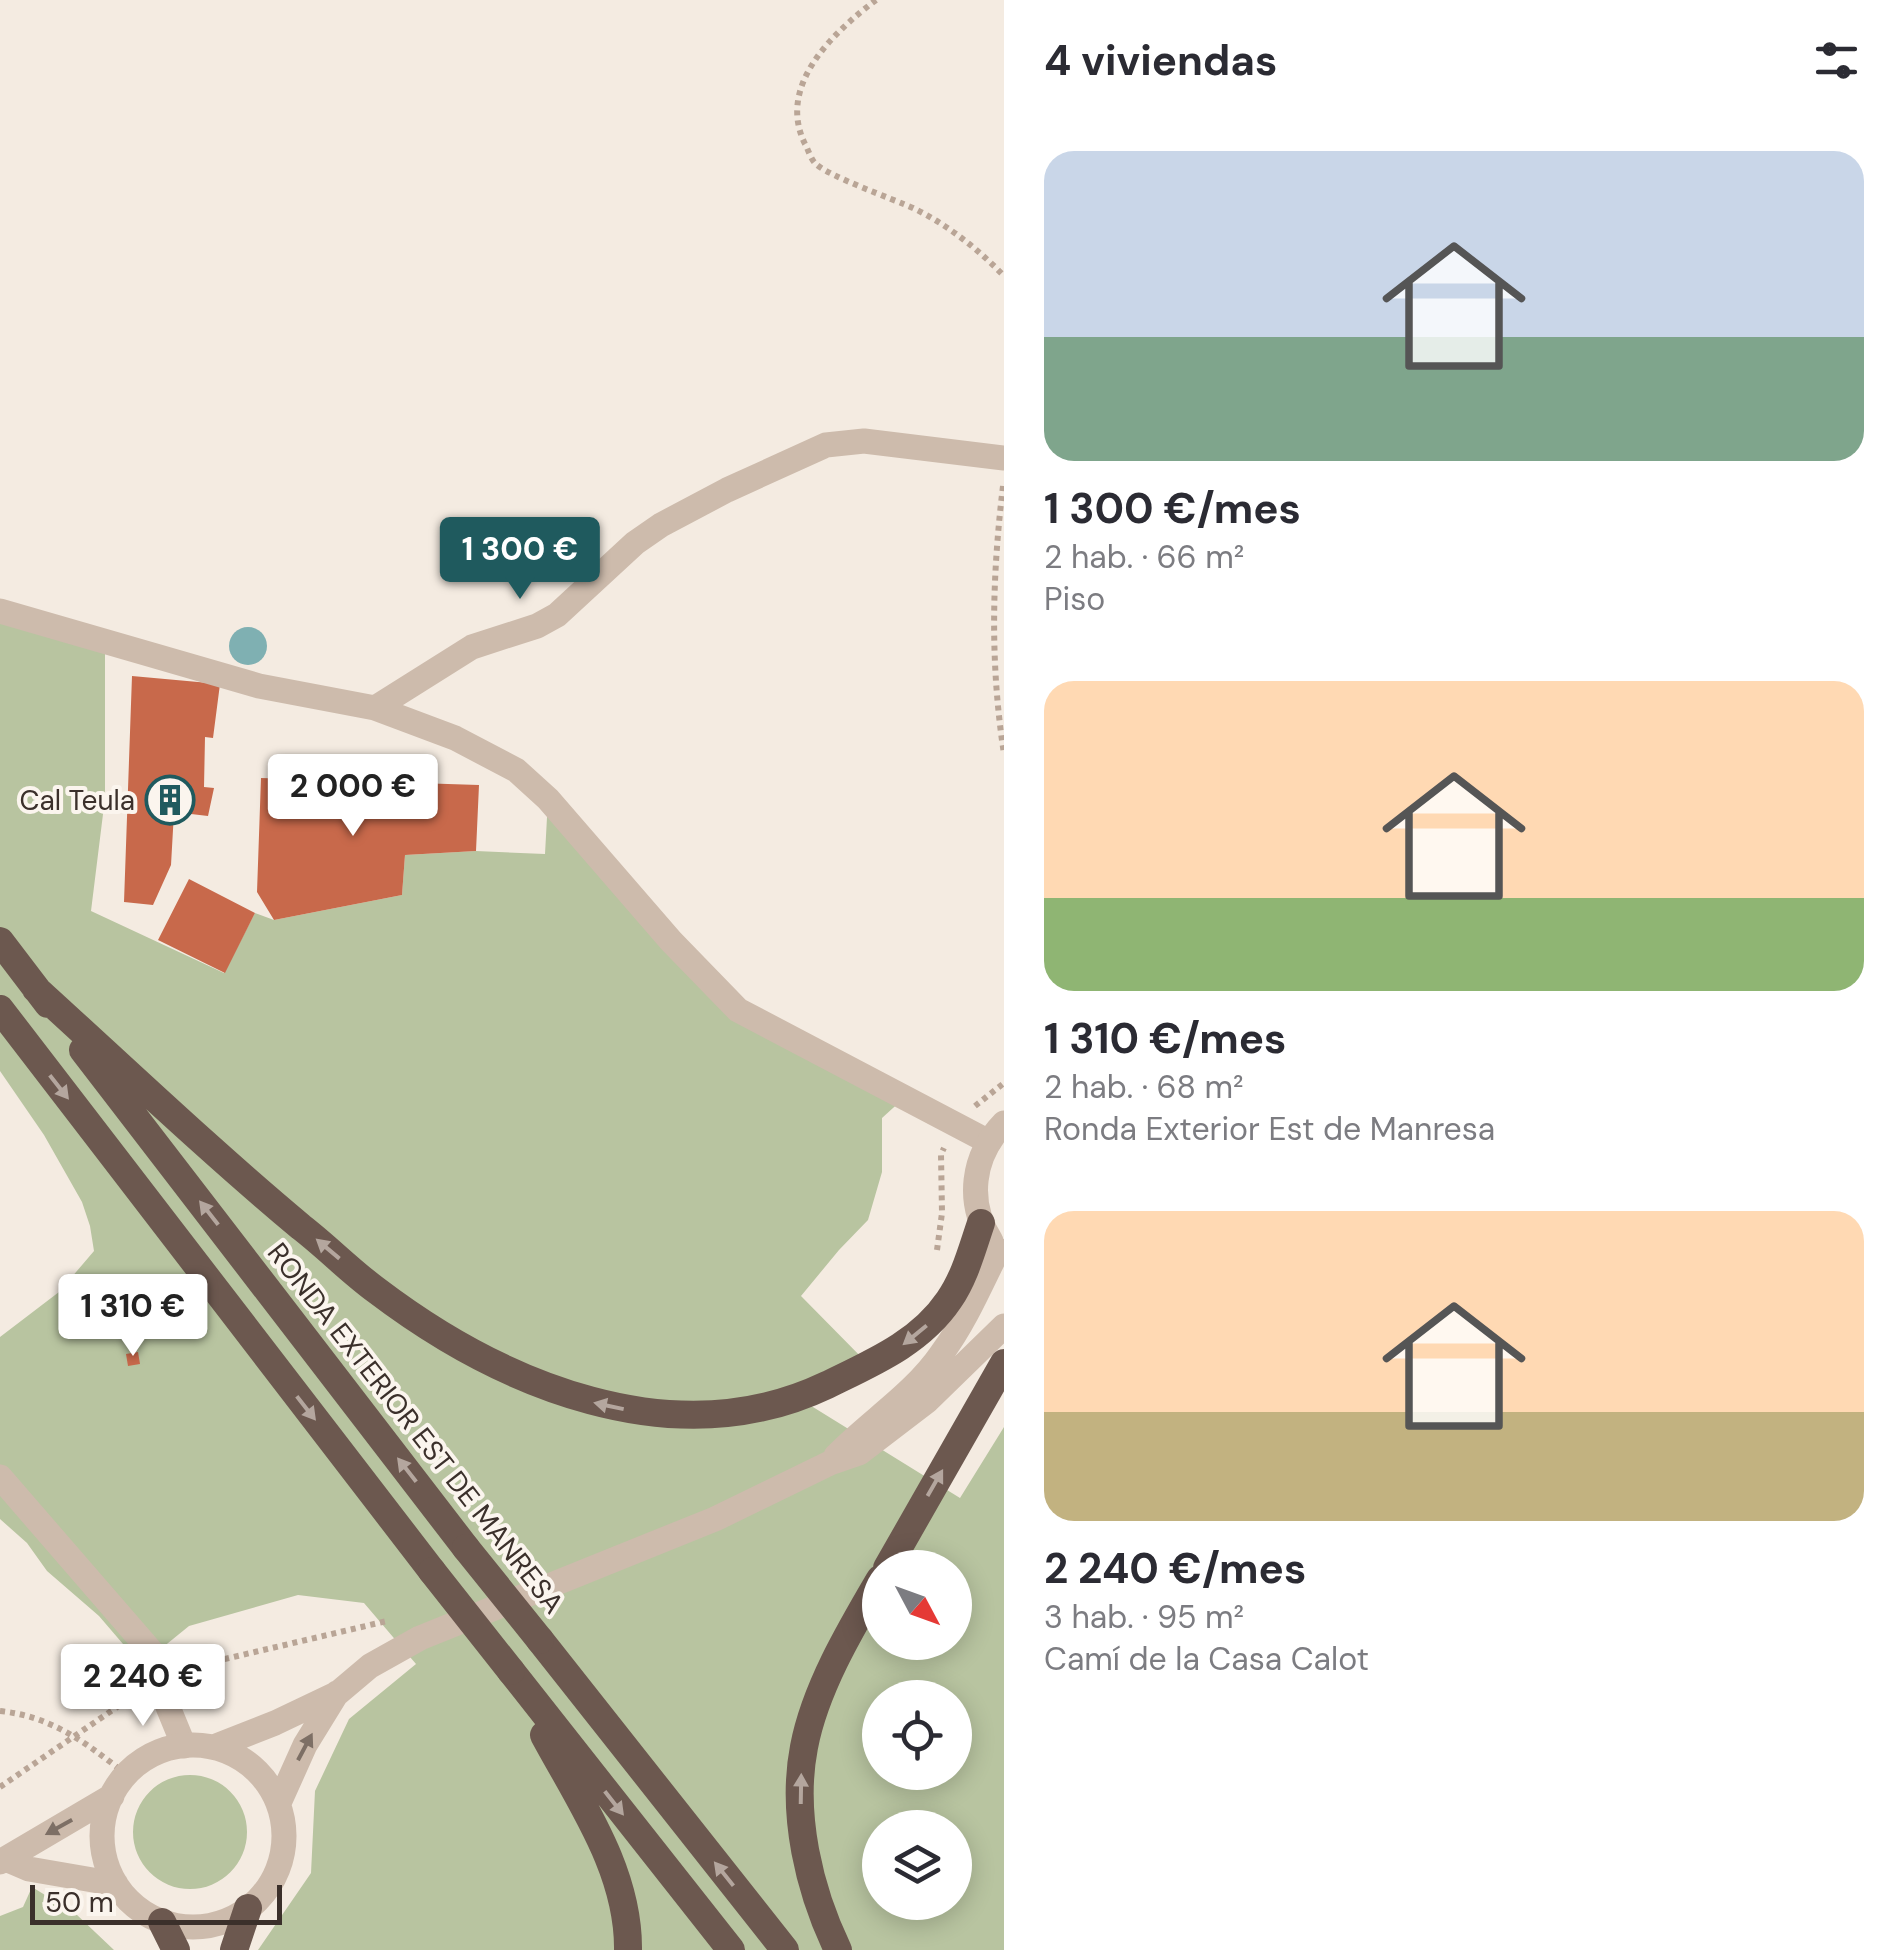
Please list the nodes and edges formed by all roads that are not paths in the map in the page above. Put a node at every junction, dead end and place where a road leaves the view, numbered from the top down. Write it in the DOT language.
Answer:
graph roads {
  1 [pos="1004,458"];
  2 [pos="0,612"];
  3 [pos="375,708"];
  4 [pos="0,942"];
  5 [pos="36,989"];
  6 [pos="0,1010"];
  7 [pos="996,1132"];
  8 [pos="981,1223"];
  9 [pos="1001,1253"];
  10 [pos="1004,1326"];
  11 [pos="1004,1364"];
  12 [pos="830,1463"];
  13 [pos="0,1478"];
  14 [pos="897,1550"];
  15 [pos="862,1613"];
  16 [pos="511,1672"];
  17 [pos="338,1693"];
  18 [pos="184,1746"];
  19 [pos="214,1747"];
  20 [pos="119,1786"];
  21 [pos="279,1803"];
  22 [pos="4,1861"];
  23 [pos="116,1884"];
  24 [pos="248,1908"];
  25 [pos="162,1922"];
  26 [pos="176,1950"];
  27 [pos="234,1950"];
  28 [pos="628,1950"];
  29 [pos="731,1950"];
  30 [pos="785,1950"];
  31 [pos="838,1950"];
  1 -- 3 [label="street"];
  2 -- 3 [label="street"];
  3 -- 7 [label="street"];
  4 -- 5 [label="highway, RONDA EXTERIOR EST DE MANRESA"];
  8 -- 5 [label="highway, one-way"];
  30 -- 5 [label="highway, RONDA EXTERIOR EST DE MANRESA, one-way, bridge"];
  6 -- 16 [label="highway, one-way, bridge"];
  7 -- 8 [label="street"];
  8 -- 9 [label="street"];
  9 -- 12 [label="street"];
  10 -- 12 [label="street"];
  14 -- 11 [label="highway, one-way"];
  12 -- 17 [label="street"];
  13 -- 18 [label="street"];
  31 -- 15 [label="highway, one-way"];
  16 -- 28 [label="highway"];
  16 -- 29 [label="highway, one-way"];
  17 -- 19 [label="street"];
  21 -- 17 [label="street, one-way"];
  18 -- 19 [label="street"];
  18 -- 20 [label="street"];
  19 -- 21 [label="street"];
  20 -- 22 [label="street, one-way"];
  20 -- 23 [label="street"];
  21 -- 24 [label="street"];
  22 -- 23 [label="street"];
  23 -- 25 [label="street"];
  24 -- 25 [label="street"];
  24 -- 27 [label="highway"];
  25 -- 26 [label="highway"];
}
